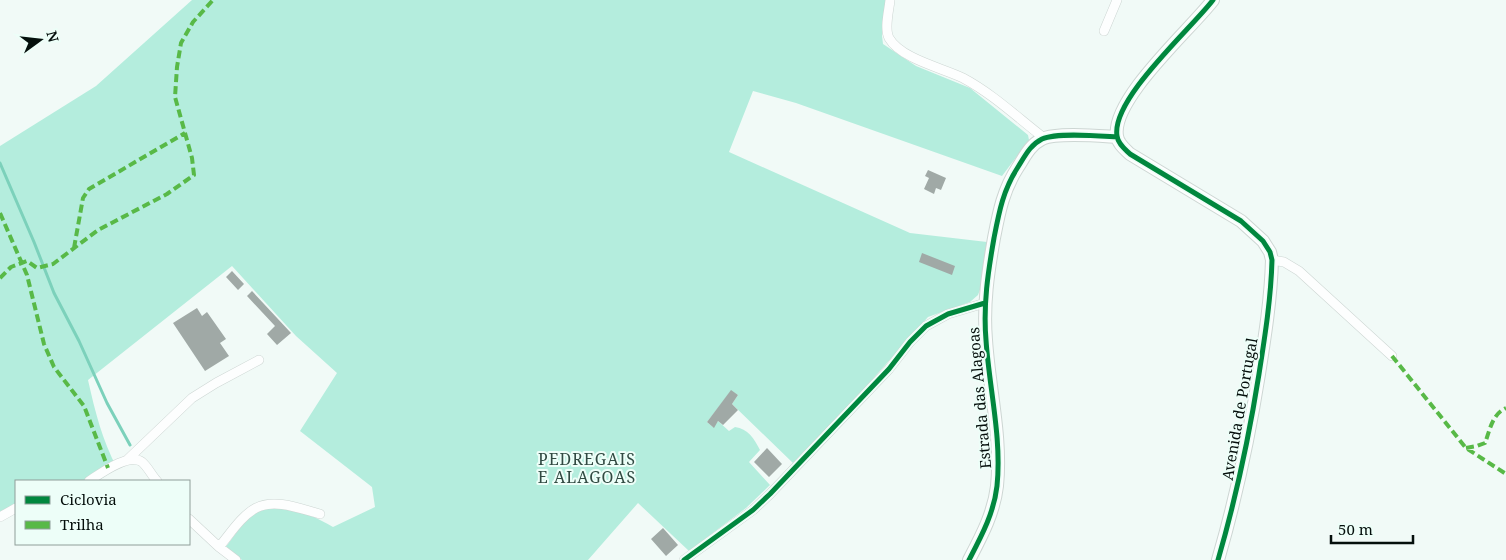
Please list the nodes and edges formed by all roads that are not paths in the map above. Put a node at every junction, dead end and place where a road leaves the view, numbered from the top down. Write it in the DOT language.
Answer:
graph roads {
  1 [pos="890,0"];
  2 [pos="1117,0"];
  3 [pos="1213,0"];
  4 [pos="1104,31"];
  5 [pos="1117,136"];
  6 [pos="1044,138"];
  7 [pos="1272,260"];
  8 [pos="984,303"];
  9 [pos="1392,356"];
  10 [pos="259,360"];
  11 [pos="127,460"];
  12 [pos="90,480"];
  13 [pos="156,480"];
  14 [pos="15,509"];
  15 [pos="320,514"];
  16 [pos="0,517"];
  17 [pos="190,520"];
  18 [pos="219,547"];
  19 [pos="236,560"];
  20 [pos="684,560"];
  21 [pos="969,560"];
  22 [pos="1218,560"];
  1 -- 6 [label="street"];
  2 -- 4 [label="street"];
  3 -- 5 [label="street"];
  5 -- 6 [label="street"];
  5 -- 7 [label="street"];
  6 -- 8 [label="street, Estrada das Alagoas"];
  7 -- 9 [label="street"];
  7 -- 22 [label="street, Avenida de Portugal"];
  8 -- 20 [label="street"];
  8 -- 21 [label="street, Estrada das Alagoas"];
  10 -- 11 [label="street"];
  11 -- 12 [label="street"];
  11 -- 13 [label="street"];
  14 -- 16 [label="street"];
  15 -- 18 [label="street"];
  17 -- 18 [label="street"];
  18 -- 19 [label="street"];
}
